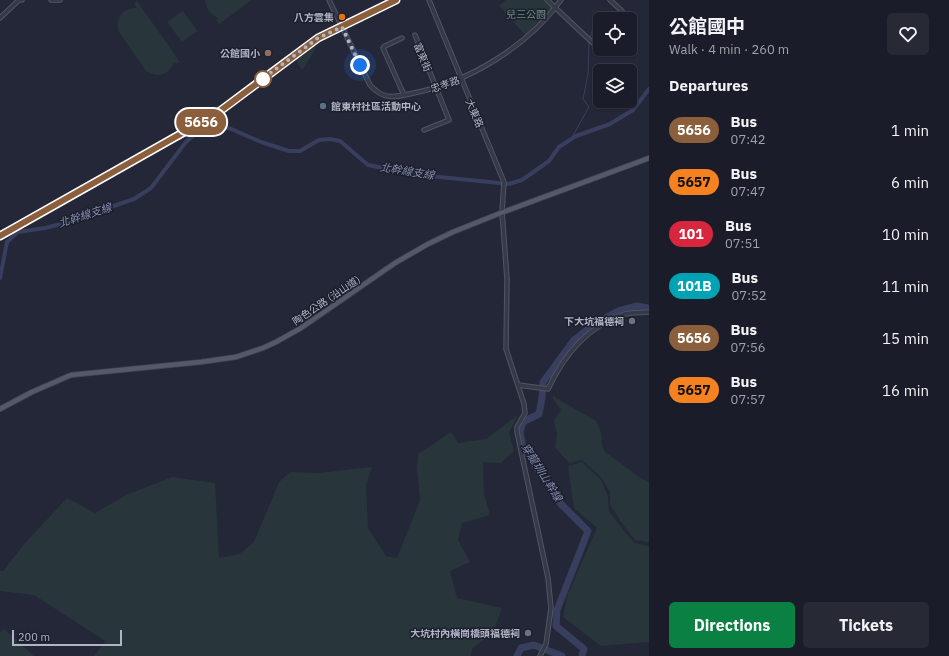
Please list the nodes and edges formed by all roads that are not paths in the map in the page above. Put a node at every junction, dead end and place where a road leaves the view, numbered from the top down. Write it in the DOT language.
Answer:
graph roads {
  1 [pos="22,0"];
  2 [pos="51,0"];
  3 [pos="60,0"];
  4 [pos="329,0"];
  5 [pos="396,0"];
  6 [pos="429,0"];
  7 [pos="547,0"];
  8 [pos="561,0"];
  9 [pos="610,0"];
  10 [pos="555,8"];
  11 [pos="622,12"];
  12 [pos="0,18"];
  13 [pos="342,27"];
  14 [pos="415,35"];
  15 [pos="402,38"];
  16 [pos="593,43"];
  17 [pos="461,79"];
  18 [pos="436,88"];
  19 [pos="404,95"];
  20 [pos="424,130"];
  21 [pos="649,158"];
  22 [pos="502,212"];
  23 [pos="0,236"];
  24 [pos="649,312"];
  25 [pos="518,385"];
  26 [pos="0,409"];
  27 [pos="540,655"];
  1 -- 12 [label="street"];
  2 -- 3 [label="street"];
  4 -- 13 [label="street, 忠孝路"];
  5 -- 13 [label="main road"];
  6 -- 17 [label="street, 大東路"];
  7 -- 10 [label="street"];
  8 -- 10 [label="street, 忠孝路"];
  9 -- 11 [label="street"];
  10 -- 16 [label="street"];
  10 -- 17 [label="street, 忠孝路"];
  13 -- 19 [label="street, 忠孝路"];
  13 -- 23 [label="main road"];
  14 -- 18 [label="street, 富東街"];
  15 -- 19 [label="street, 富東街"];
  17 -- 18 [label="street, 忠孝路"];
  17 -- 22 [label="street, 大東路"];
  18 -- 19 [label="street, 忠孝路"];
  18 -- 20 [label="street, 富東街"];
  21 -- 22 [label="main road, 陶色公路 (沿山道)"];
  22 -- 25 [label="street"];
  22 -- 26 [label="main road, 陶色公路 (沿山道)"];
  24 -- 25 [label="street"];
  25 -- 27 [label="street"];
}
